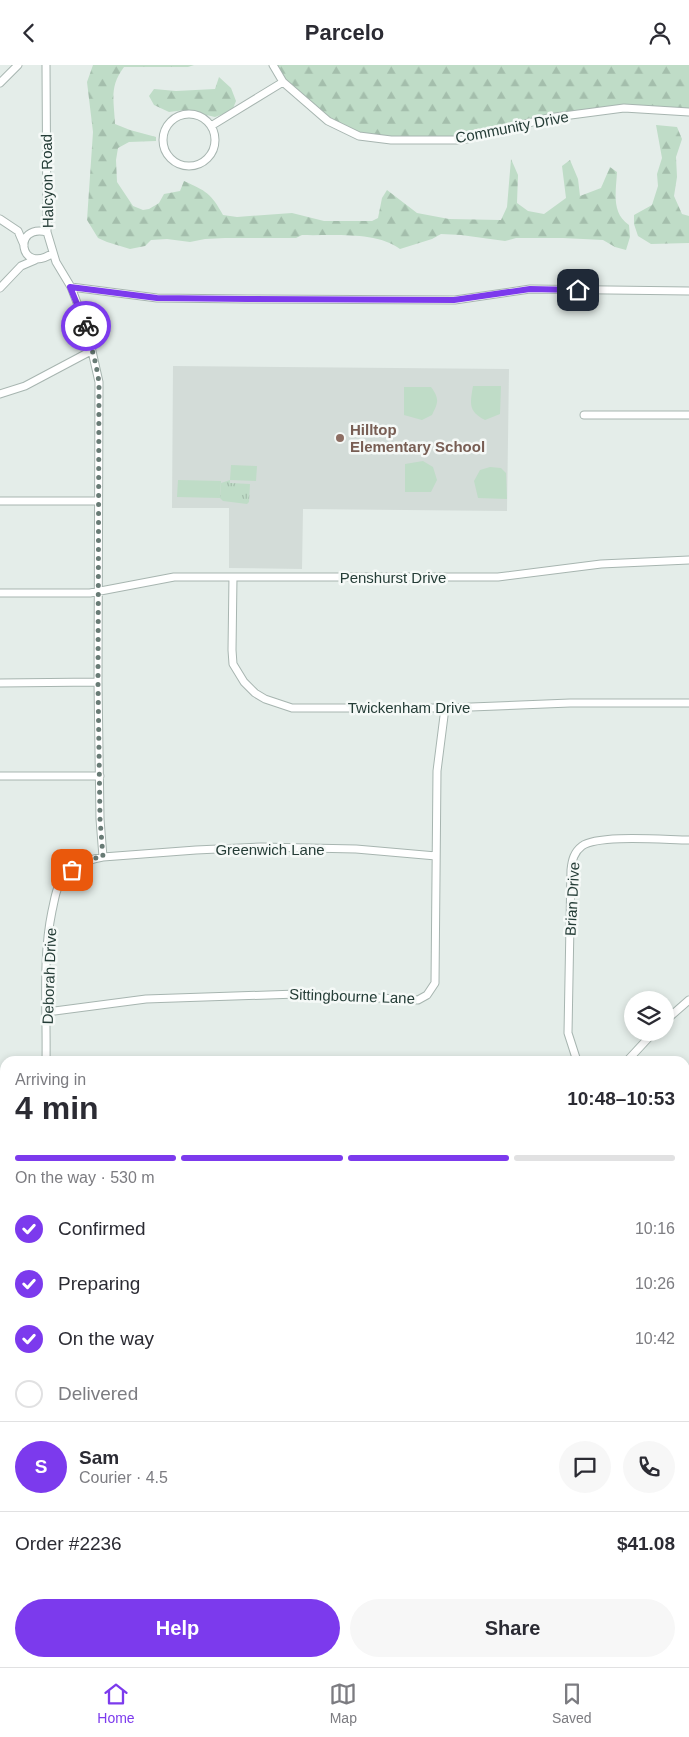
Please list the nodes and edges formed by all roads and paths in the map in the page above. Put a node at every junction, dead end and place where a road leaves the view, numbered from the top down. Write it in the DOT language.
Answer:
graph roads {
  1 [pos="18,65"];
  2 [pos="46,65"];
  3 [pos="273,65"];
  4 [pos="283,82"];
  5 [pos="0,83"];
  6 [pos="689,112"];
  7 [pos="211,126"];
  8 [pos="0,219"];
  9 [pos="18,231"];
  10 [pos="35,231"];
  11 [pos="47,232"];
  12 [pos="24,247"];
  13 [pos="53,253"];
  14 [pos="35,260"];
  15 [pos="21,266"];
  16 [pos="70,287"];
  17 [pos="0,288"];
  18 [pos="689,291"];
  19 [pos="91,351"];
  20 [pos="0,394"];
  21 [pos="584,415"];
  22 [pos="689,415"];
  23 [pos="0,501"];
  24 [pos="98,501"];
  25 [pos="689,560"];
  26 [pos="233,577"];
  27 [pos="98,591"];
  28 [pos="0,593"];
  29 [pos="0,683"];
  30 [pos="98,683"];
  31 [pos="689,703"];
  32 [pos="445,708"];
  33 [pos="100,775"];
  34 [pos="0,776"];
  35 [pos="689,840"];
  36 [pos="436,856"];
  37 [pos="103,857"];
  38 [pos="689,1000"];
  39 [pos="47,1012"];
  40 [pos="674,1013"];
  41 [pos="646,1041"];
  42 [pos="46,1056"];
  43 [pos="575,1056"];
  44 [pos="632,1056"];
  1 -- 5 [label="street"];
  2 -- 11 [label="street, Halcyon Road"];
  3 -- 4 [label="street, Community Drive"];
  4 -- 6 [label="street, Community Drive"];
  4 -- 7 [label="street"];
  7 -- 7 [label="street"];
  8 -- 9 [label="street"];
  9 -- 10 [label="street"];
  9 -- 12 [label="street"];
  10 -- 11 [label="street"];
  10 -- 12 [label="street"];
  11 -- 13 [label="street, Halcyon Road"];
  12 -- 14 [label="street"];
  12 -- 15 [label="street"];
  13 -- 14 [label="street"];
  13 -- 16 [label="street, Halcyon Road"];
  14 -- 15 [label="street"];
  15 -- 17 [label="street"];
  16 -- 18 [label="street"];
  16 -- 19 [label="street, Halcyon Road"];
  19 -- 20 [label="street"];
  19 -- 24 [label="street, Halcyon Road"];
  21 -- 22 [label="street"];
  23 -- 24 [label="street"];
  24 -- 27 [label="street, Halcyon Road"];
  25 -- 26 [label="street, Penshurst Drive"];
  26 -- 27 [label="street, Penshurst Drive"];
  26 -- 32 [label="street, Twickenham Drive"];
  27 -- 28 [label="street, Penshurst Drive"];
  27 -- 30 [label="street, Halcyon Road"];
  29 -- 30 [label="street"];
  30 -- 33 [label="street, Halcyon Road"];
  31 -- 32 [label="street, Twickenham Drive"];
  32 -- 36 [label="street, Sittingbourne Lane"];
  33 -- 34 [label="street"];
  33 -- 37 [label="street, Halcyon Road"];
  35 -- 43 [label="street, Brian Drive"];
  36 -- 37 [label="street, Greenwich Lane"];
  36 -- 39 [label="street, Sittingbourne Lane"];
  37 -- 39 [label="street, Deborah Drive"];
  38 -- 40 [label="street"];
  39 -- 42 [label="street, Deborah Drive"];
  41 -- 44 [label="street"];
}
